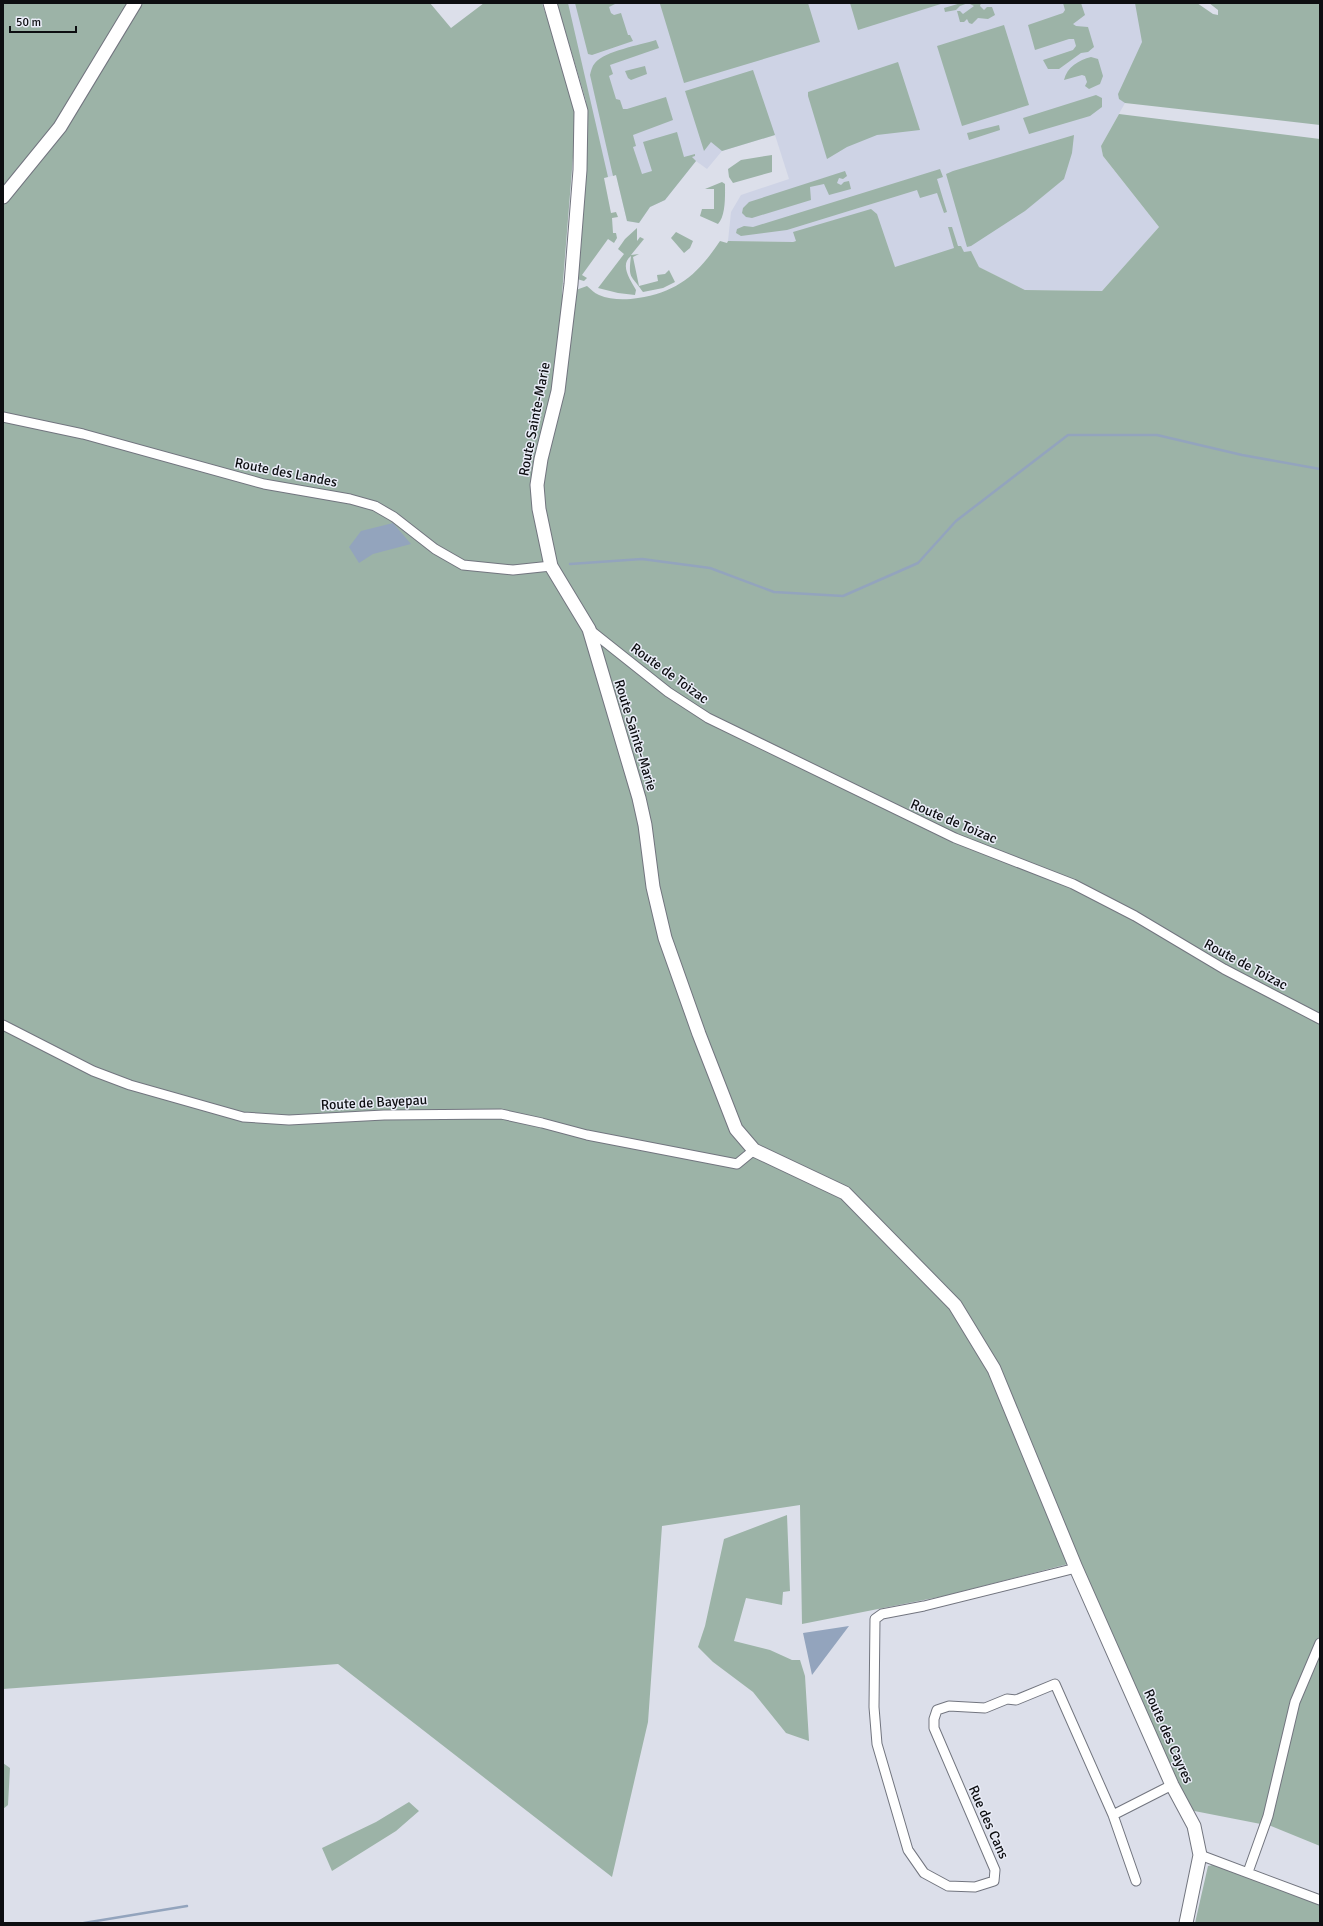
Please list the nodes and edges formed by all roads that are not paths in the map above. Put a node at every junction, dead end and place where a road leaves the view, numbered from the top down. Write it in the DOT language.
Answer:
graph roads {
  1 [pos="135,3"];
  2 [pos="550,3"];
  3 [pos="3,197"];
  4 [pos="3,416"];
  5 [pos="551,566"];
  6 [pos="589,630"];
  7 [pos="1320,1019"];
  8 [pos="3,1025"];
  9 [pos="754,1150"];
  10 [pos="1076,1568"];
  11 [pos="1320,1643"];
  12 [pos="1172,1785"];
  13 [pos="1113,1815"];
  14 [pos="1200,1855"];
  15 [pos="1248,1872"];
  16 [pos="1136,1881"];
  17 [pos="1320,1900"];
  18 [pos="1186,1923"];
  1 -- 3 [label="street"];
  2 -- 5 [label="street, Route Sainte-Marie"];
  4 -- 5 [label="street, Route des Landes"];
  5 -- 6 [label="street, Route Sainte-Marie"];
  6 -- 7 [label="street, Route de Toizac"];
  6 -- 9 [label="street, Route Sainte-Marie"];
  8 -- 9 [label="street, Route de Bayepau"];
  9 -- 10 [label="street, Route des Cayres"];
  10 -- 12 [label="street, Route des Cayres"];
  10 -- 13 [label="street, Rue des Cans"];
  11 -- 15 [label="street"];
  12 -- 13 [label="street"];
  12 -- 14 [label="street, Route des Cayres"];
  13 -- 16 [label="street"];
  14 -- 15 [label="street"];
  14 -- 18 [label="street, Route des Cayres"];
  15 -- 17 [label="street"];
}
